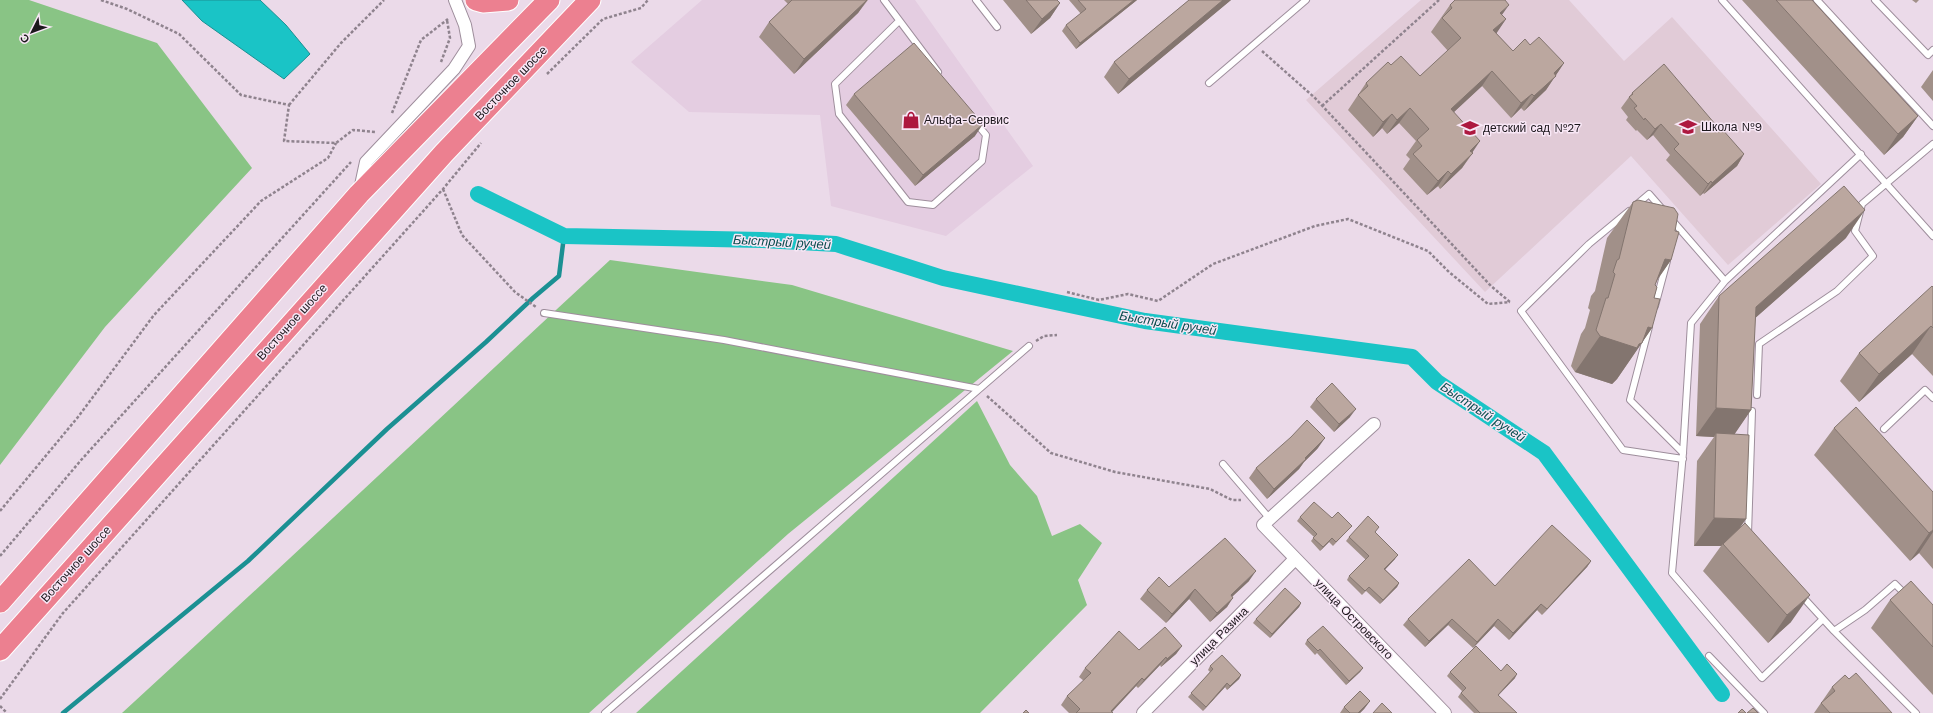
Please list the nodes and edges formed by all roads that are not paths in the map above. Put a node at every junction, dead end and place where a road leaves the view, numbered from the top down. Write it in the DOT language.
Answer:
graph roads {
  1 [pos="508,0"];
  2 [pos="549,0"];
  3 [pos="590,0"];
  4 [pos="884,0"];
  5 [pos="976,0"];
  6 [pos="1306,0"];
  7 [pos="1722,0"];
  8 [pos="1817,0"];
  9 [pos="1875,0"];
  10 [pos="464,3"];
  11 [pos="899,21"];
  12 [pos="997,27"];
  13 [pos="1933,50"];
  14 [pos="942,78"];
  15 [pos="1209,83"];
  16 [pos="972,116"];
  17 [pos="1933,126"];
  18 [pos="1933,144"];
  19 [pos="1861,154"];
  20 [pos="1886,184"];
  21 [pos="359,194"];
  22 [pos="1676,225"];
  23 [pos="1674,233"];
  24 [pos="1932,233"];
  25 [pos="1668,256"];
  26 [pos="1725,281"];
  27 [pos="544,313"];
  28 [pos="1652,316"];
  29 [pos="1650,324"];
  30 [pos="1029,346"];
  31 [pos="979,389"];
  32 [pos="1757,395"];
  33 [pos="1933,398"];
  34 [pos="1752,411"];
  35 [pos="1374,424"];
  36 [pos="1884,429"];
  37 [pos="1683,456"];
  38 [pos="1223,464"];
  39 [pos="1267,522"];
  40 [pos="1748,540"];
  41 [pos="1295,559"];
  42 [pos="1796,591"];
  43 [pos="1911,600"];
  44 [pos="0,602"];
  45 [pos="1823,619"];
  46 [pos="1834,631"];
  47 [pos="0,650"];
  48 [pos="1709,656"];
  49 [pos="605,713"];
  50 [pos="1143,713"];
  51 [pos="1445,713"];
  52 [pos="1764,713"];
  53 [pos="1916,713"];
  1 -- 10 [label="highway"];
  2 -- 21 [label="highway"];
  3 -- 47 [label="highway, Восточное шоссе"];
  4 -- 11 [label="lane"];
  5 -- 12 [label="lane"];
  6 -- 15 [label="lane"];
  7 -- 19 [label="lane"];
  8 -- 17 [label="lane"];
  9 -- 13 [label="lane"];
  10 -- 21 [label="street"];
  11 -- 14 [label="lane"];
  11 -- 16 [label="lane"];
  18 -- 20 [label="lane"];
  19 -- 20 [label="lane"];
  19 -- 26 [label="lane"];
  20 -- 24 [label="lane"];
  20 -- 32 [label="lane"];
  21 -- 44 [label="highway"];
  22 -- 23 [label="lane"];
  22 -- 26 [label="lane"];
  22 -- 37 [label="lane"];
  25 -- 28 [label="lane"];
  26 -- 37 [label="lane"];
  27 -- 31 [label="lane"];
  29 -- 37 [label="lane"];
  30 -- 31 [label="lane"];
  31 -- 49 [label="lane"];
  33 -- 36 [label="lane"];
  34 -- 40 [label="lane"];
  35 -- 39 [label="street"];
  37 -- 45 [label="lane"];
  38 -- 39 [label="lane"];
  39 -- 41 [label="street, улица Островского"];
  41 -- 50 [label="street, улица Разина"];
  41 -- 51 [label="street, улица Островского"];
  42 -- 45 [label="lane"];
  43 -- 46 [label="lane"];
  45 -- 46 [label="lane"];
  46 -- 53 [label="lane"];
  48 -- 52 [label="lane"];
}
